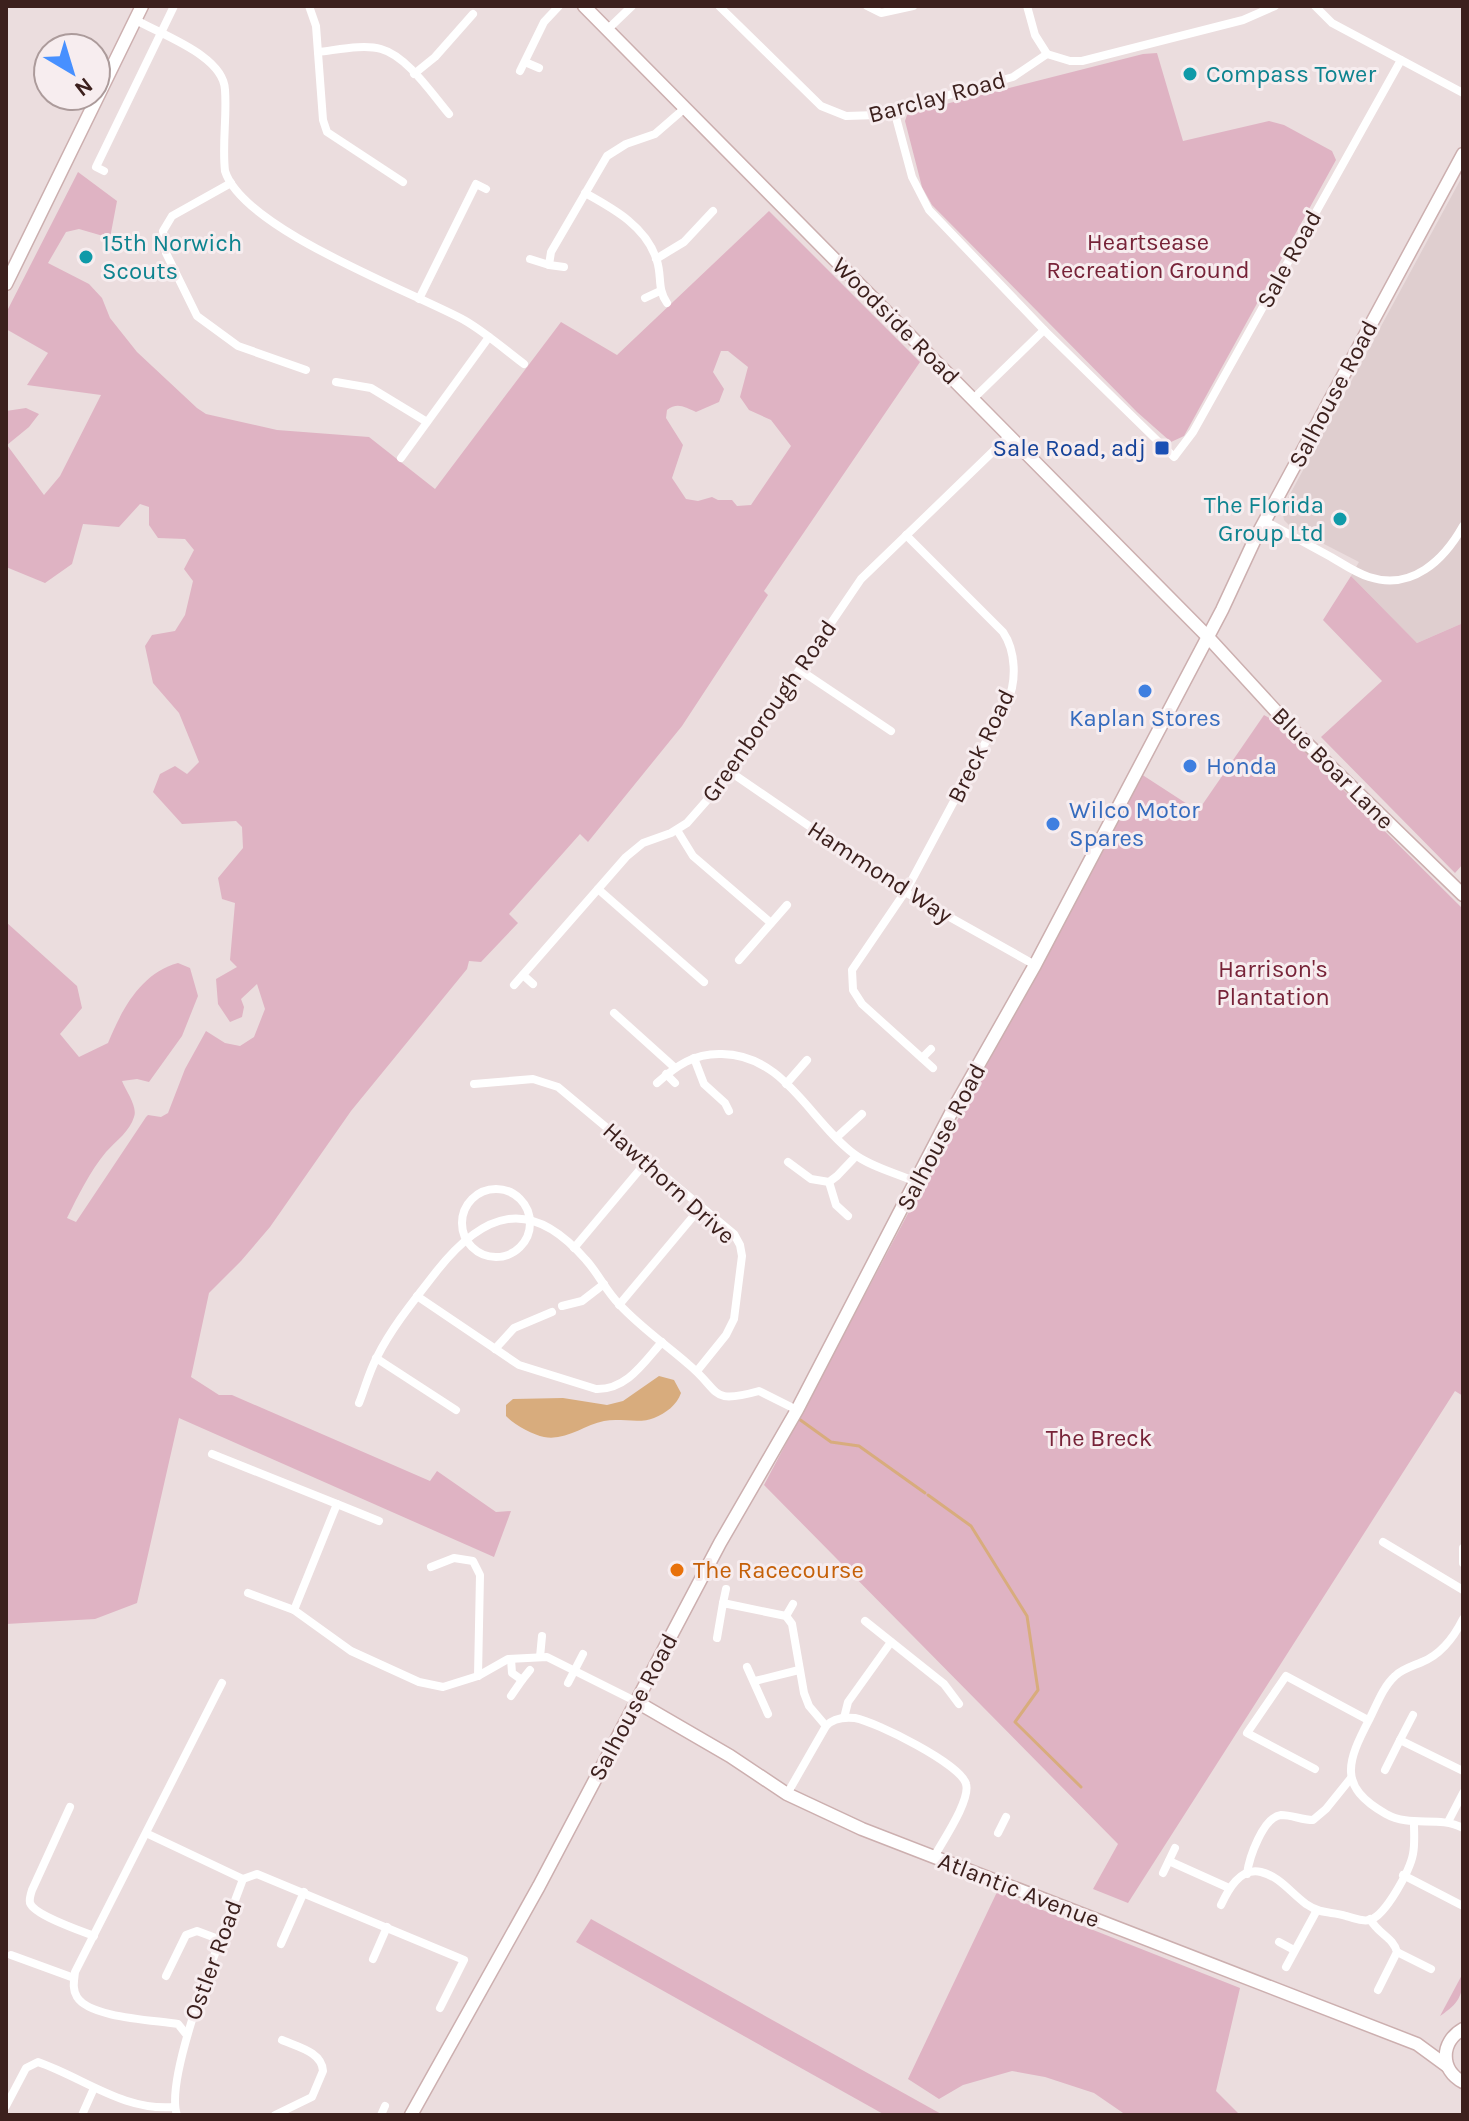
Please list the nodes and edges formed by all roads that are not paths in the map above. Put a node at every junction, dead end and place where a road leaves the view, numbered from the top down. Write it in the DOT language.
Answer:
graph roads {
  1 [pos="142,6"];
  2 [pos="174,6"];
  3 [pos="309,6"];
  4 [pos="559,6"];
  5 [pos="584,6"];
  6 [pos="632,6"];
  7 [pos="719,6"];
  8 [pos="867,6"];
  9 [pos="913,6"];
  10 [pos="1027,6"];
  11 [pos="1275,6"];
  12 [pos="1315,6"];
  13 [pos="136,20"];
  14 [pos="475,28"];
  15 [pos="607,30"];
  16 [pos="162,35"];
  17 [pos="318,52"];
  18 [pos="1047,54"];
  19 [pos="1401,60"];
  20 [pos="525,62"];
  21 [pos="539,68"];
  22 [pos="520,71"];
  23 [pos="414,74"];
  24 [pos="1463,93"];
  25 [pos="450,98"];
  26 [pos="441,106"];
  27 [pos="685,108"];
  28 [pos="894,110"];
  29 [pos="449,114"];
  30 [pos="1463,154"];
  31 [pos="399,166"];
  32 [pos="96,167"];
  33 [pos="393,175"];
  34 [pos="465,179"];
  35 [pos="403,182"];
  36 [pos="231,183"];
  37 [pos="476,184"];
  38 [pos="486,189"];
  39 [pos="585,193"];
  40 [pos="713,211"];
  41 [pos="530,259"];
  42 [pos="656,259"];
  43 [pos="549,265"];
  44 [pos="564,267"];
  45 [pos="6,284"];
  46 [pos="660,291"];
  47 [pos="645,298"];
  48 [pos="419,299"];
  49 [pos="667,303"];
  50 [pos="1044,330"];
  51 [pos="489,337"];
  52 [pos="524,364"];
  53 [pos="306,370"];
  54 [pos="336,382"];
  55 [pos="973,399"];
  56 [pos="427,422"];
  57 [pos="1009,436"];
  58 [pos="401,458"];
  59 [pos="1265,521"];
  60 [pos="1463,526"];
  61 [pos="906,535"];
  62 [pos="1207,636"];
  63 [pos="800,670"];
  64 [pos="891,731"];
  65 [pos="729,771"];
  66 [pos="677,830"];
  67 [pos="598,889"];
  68 [pos="905,892"];
  69 [pos="1463,895"];
  70 [pos="787,905"];
  71 [pos="771,923"];
  72 [pos="739,960"];
  73 [pos="1035,965"];
  74 [pos="523,975"];
  75 [pos="704,982"];
  76 [pos="533,984"];
  77 [pos="514,985"];
  78 [pos="614,1013"];
  79 [pos="931,1049"];
  80 [pos="694,1058"];
  81 [pos="922,1058"];
  82 [pos="807,1060"];
  83 [pos="674,1067"];
  84 [pos="933,1068"];
  85 [pos="666,1074"];
  86 [pos="657,1083"];
  87 [pos="675,1083"];
  88 [pos="474,1084"];
  89 [pos="786,1084"];
  90 [pos="729,1111"];
  91 [pos="862,1114"];
  92 [pos="837,1137"];
  93 [pos="856,1156"];
  94 [pos="647,1161"];
  95 [pos="788,1162"];
  96 [pos="829,1182"];
  97 [pos="916,1182"];
  98 [pos="701,1207"];
  99 [pos="848,1216"];
  100 [pos="530,1220"];
  101 [pos="466,1238"];
  102 [pos="574,1248"];
  103 [pos="604,1284"];
  104 [pos="417,1296"];
  105 [pos="619,1305"];
  106 [pos="562,1306"];
  107 [pos="552,1312"];
  108 [pos="662,1342"];
  109 [pos="495,1349"];
  110 [pos="376,1358"];
  111 [pos="697,1371"];
  112 [pos="359,1403"];
  113 [pos="456,1410"];
  114 [pos="797,1410"];
  115 [pos="212,1454"];
  116 [pos="337,1504"];
  117 [pos="379,1521"];
  118 [pos="1383,1542"];
  119 [pos="1463,1548"];
  120 [pos="1463,1563"];
  121 [pos="431,1567"];
  122 [pos="726,1589"];
  123 [pos="1463,1590"];
  124 [pos="248,1593"];
  125 [pos="723,1603"];
  126 [pos="793,1604"];
  127 [pos="294,1610"];
  128 [pos="786,1616"];
  129 [pos="1463,1619"];
  130 [pos="865,1621"];
  131 [pos="542,1636"];
  132 [pos="717,1638"];
  133 [pos="891,1642"];
  134 [pos="583,1654"];
  135 [pos="540,1657"];
  136 [pos="511,1659"];
  137 [pos="747,1667"];
  138 [pos="530,1670"];
  139 [pos="799,1670"];
  140 [pos="575,1671"];
  141 [pos="478,1676"];
  142 [pos="522,1680"];
  143 [pos="755,1681"];
  144 [pos="222,1683"];
  145 [pos="568,1683"];
  146 [pos="511,1696"];
  147 [pos="637,1702"];
  148 [pos="959,1704"];
  149 [pos="768,1714"];
  150 [pos="1413,1715"];
  151 [pos="844,1718"];
  152 [pos="1368,1720"];
  153 [pos="826,1726"];
  154 [pos="1400,1740"];
  155 [pos="1315,1769"];
  156 [pos="1385,1770"];
  157 [pos="1463,1771"];
  158 [pos="1351,1778"];
  159 [pos="1463,1793"];
  160 [pos="787,1794"];
  161 [pos="70,1807"];
  162 [pos="1006,1817"];
  163 [pos="1448,1822"];
  164 [pos="1414,1823"];
  165 [pos="1463,1828"];
  166 [pos="998,1833"];
  167 [pos="148,1834"];
  168 [pos="1175,1848"];
  169 [pos="934,1857"];
  170 [pos="1169,1861"];
  171 [pos="1163,1873"];
  172 [pos="1247,1874"];
  173 [pos="1403,1875"];
  174 [pos="243,1879"];
  175 [pos="1229,1888"];
  176 [pos="304,1892"];
  177 [pos="1221,1905"];
  178 [pos="1463,1906"];
  179 [pos="1317,1910"];
  180 [pos="1370,1919"];
  181 [pos="387,1927"];
  182 [pos="94,1936"];
  183 [pos="221,1940"];
  184 [pos="1279,1942"];
  185 [pos="281,1944"];
  186 [pos="1294,1950"];
  187 [pos="1397,1952"];
  188 [pos="11,1955"];
  189 [pos="373,1959"];
  190 [pos="1286,1967"];
  191 [pos="1431,1969"];
  192 [pos="166,1976"];
  193 [pos="74,1978"];
  194 [pos="1378,1990"];
  195 [pos="440,2008"];
  196 [pos="1463,2029"];
  197 [pos="186,2034"];
  198 [pos="282,2040"];
  199 [pos="1449,2041"];
  200 [pos="1417,2044"];
  201 [pos="1447,2066"];
  202 [pos="1463,2082"];
  203 [pos="94,2088"];
  204 [pos="6,2106"];
  205 [pos="176,2111"];
  206 [pos="82,2115"];
  207 [pos="275,2115"];
  208 [pos="411,2115"];
  1 -- 13 [label="street"];
  2 -- 16 [label="street"];
  3 -- 17 [label="street"];
  4 -- 20 [label="street"];
  5 -- 15 [label="street, Woodside Road"];
  6 -- 15 [label="street"];
  7 -- 28 [label="street, Barclay Road"];
  8 -- 9 [label="street"];
  10 -- 18 [label="street"];
  11 -- 18 [label="street"];
  12 -- 19 [label="street"];
  13 -- 16 [label="street"];
  13 -- 45 [label="street"];
  14 -- 23 [label="street"];
  15 -- 27 [label="street, Woodside Road"];
  16 -- 32 [label="street"];
  16 -- 36 [label="street"];
  17 -- 23 [label="street"];
  17 -- 33 [label="street"];
  18 -- 28 [label="street, Barclay Road"];
  19 -- 24 [label="street"];
  19 -- 50 [label="street, Sale Road"];
  20 -- 21 [label="street"];
  20 -- 22 [label="street"];
  23 -- 26 [label="street"];
  25 -- 26 [label="street"];
  26 -- 29 [label="street"];
  27 -- 39 [label="street"];
  27 -- 55 [label="street, Woodside Road"];
  28 -- 50 [label="street, Sale Road"];
  30 -- 59 [label="street, Salhouse Road"];
  31 -- 33 [label="street"];
  33 -- 35 [label="street"];
  34 -- 37 [label="street"];
  36 -- 48 [label="street"];
  36 -- 53 [label="street"];
  37 -- 38 [label="street"];
  37 -- 48 [label="street"];
  39 -- 42 [label="street"];
  39 -- 43 [label="street"];
  40 -- 42 [label="street"];
  41 -- 43 [label="street"];
  42 -- 46 [label="street"];
  43 -- 44 [label="street"];
  46 -- 47 [label="street"];
  46 -- 49 [label="street"];
  48 -- 51 [label="street"];
  50 -- 55 [label="street"];
  51 -- 52 [label="street"];
  51 -- 56 [label="street"];
  54 -- 56 [label="street"];
  55 -- 57 [label="street, Woodside Road"];
  56 -- 58 [label="street"];
  57 -- 61 [label="street, Greenborough Road"];
  57 -- 62 [label="street, Woodside Road"];
  59 -- 60 [label="street"];
  59 -- 62 [label="street, Salhouse Road"];
  61 -- 63 [label="street, Greenborough Road"];
  61 -- 68 [label="street, Breck Road"];
  62 -- 69 [label="street, Blue Boar Lane"];
  62 -- 73 [label="street, Salhouse Road"];
  63 -- 64 [label="street"];
  63 -- 65 [label="street, Greenborough Road"];
  65 -- 66 [label="street, Greenborough Road"];
  65 -- 68 [label="street, Hammond Way"];
  66 -- 67 [label="street, Greenborough Road"];
  66 -- 71 [label="street"];
  67 -- 74 [label="street, Greenborough Road"];
  67 -- 75 [label="street"];
  68 -- 73 [label="street, Hammond Way"];
  68 -- 81 [label="street, Breck Road"];
  70 -- 71 [label="street"];
  71 -- 72 [label="street"];
  73 -- 97 [label="street, Salhouse Road"];
  74 -- 76 [label="street"];
  74 -- 77 [label="street, Greenborough Road"];
  78 -- 83 [label="street"];
  79 -- 81 [label="street"];
  80 -- 83 [label="street"];
  80 -- 89 [label="street"];
  80 -- 90 [label="street"];
  81 -- 84 [label="street"];
  82 -- 89 [label="street"];
  83 -- 85 [label="street"];
  85 -- 86 [label="street"];
  85 -- 87 [label="street"];
  88 -- 94 [label="street, Hawthorn Drive"];
  89 -- 92 [label="street"];
  91 -- 92 [label="street"];
  92 -- 93 [label="street"];
  93 -- 96 [label="street"];
  93 -- 97 [label="street"];
  94 -- 98 [label="street, Hawthorn Drive"];
  94 -- 102 [label="street"];
  95 -- 96 [label="street"];
  96 -- 99 [label="street"];
  97 -- 114 [label="street, Salhouse Road"];
  98 -- 105 [label="street"];
  98 -- 111 [label="street, Hawthorn Drive"];
  100 -- 101 [label="street"];
  100 -- 101 [label="street"];
  100 -- 101 [label="street"];
  100 -- 102 [label="street"];
  101 -- 104 [label="street"];
  102 -- 103 [label="street"];
  103 -- 105 [label="street"];
  103 -- 106 [label="street"];
  104 -- 109 [label="street"];
  104 -- 110 [label="street"];
  105 -- 108 [label="street"];
  107 -- 109 [label="street"];
  108 -- 109 [label="street"];
  108 -- 111 [label="street"];
  110 -- 112 [label="street"];
  110 -- 113 [label="street"];
  111 -- 114 [label="street"];
  114 -- 147 [label="street, Salhouse Road"];
  115 -- 116 [label="street"];
  116 -- 117 [label="street"];
  116 -- 127 [label="street"];
  118 -- 123 [label="street"];
  119 -- 120 [label="street"];
  121 -- 141 [label="street"];
  122 -- 125 [label="street"];
  124 -- 127 [label="street"];
  125 -- 128 [label="street"];
  125 -- 132 [label="street"];
  126 -- 128 [label="street"];
  127 -- 141 [label="street"];
  128 -- 139 [label="street"];
  129 -- 152 [label="street"];
  130 -- 133 [label="street"];
  131 -- 135 [label="street"];
  133 -- 148 [label="street"];
  133 -- 151 [label="street"];
  134 -- 140 [label="street"];
  135 -- 136 [label="street"];
  135 -- 140 [label="street"];
  136 -- 141 [label="street"];
  136 -- 142 [label="street"];
  137 -- 143 [label="street"];
  138 -- 142 [label="street"];
  139 -- 143 [label="street"];
  139 -- 153 [label="street"];
  140 -- 145 [label="street"];
  140 -- 147 [label="street"];
  142 -- 146 [label="street"];
  143 -- 149 [label="street"];
  144 -- 167 [label="street"];
  147 -- 160 [label="street, Atlantic Avenue"];
  147 -- 208 [label="street, Salhouse Road"];
  150 -- 154 [label="street"];
  151 -- 153 [label="street"];
  151 -- 169 [label="street"];
  152 -- 155 [label="street"];
  152 -- 158 [label="street"];
  153 -- 160 [label="street"];
  154 -- 156 [label="street"];
  154 -- 157 [label="street"];
  158 -- 164 [label="street"];
  158 -- 172 [label="street"];
  159 -- 163 [label="street"];
  160 -- 169 [label="street, Atlantic Avenue"];
  161 -- 182 [label="street"];
  162 -- 166 [label="street"];
  163 -- 164 [label="street"];
  163 -- 165 [label="street"];
  164 -- 173 [label="street"];
  167 -- 174 [label="street, Ostler Road"];
  167 -- 182 [label="street"];
  168 -- 170 [label="street"];
  169 -- 200 [label="street, Atlantic Avenue"];
  170 -- 171 [label="street"];
  170 -- 175 [label="street"];
  172 -- 175 [label="street"];
  172 -- 179 [label="street"];
  173 -- 178 [label="street"];
  173 -- 180 [label="street"];
  174 -- 176 [label="street"];
  174 -- 183 [label="street, Ostler Road"];
  175 -- 177 [label="street"];
  176 -- 181 [label="street"];
  176 -- 185 [label="street"];
  179 -- 180 [label="street"];
  179 -- 186 [label="street"];
  180 -- 187 [label="street"];
  181 -- 189 [label="street"];
  181 -- 195 [label="street"];
  182 -- 193 [label="street"];
  183 -- 192 [label="street"];
  183 -- 197 [label="street, Ostler Road"];
  184 -- 186 [label="street"];
  186 -- 190 [label="street"];
  187 -- 191 [label="street"];
  187 -- 194 [label="street"];
  188 -- 193 [label="street"];
  193 -- 197 [label="street"];
  196 -- 199 [label="street"];
  197 -- 205 [label="street, Ostler Road"];
  198 -- 207 [label="street"];
  199 -- 200 [label="street, Atlantic Avenue"];
  199 -- 201 [label="street"];
  200 -- 201 [label="street, Atlantic Avenue"];
  201 -- 202 [label="street, Atlantic Avenue"];
  203 -- 204 [label="street"];
  203 -- 205 [label="street"];
  203 -- 206 [label="street"];
}
